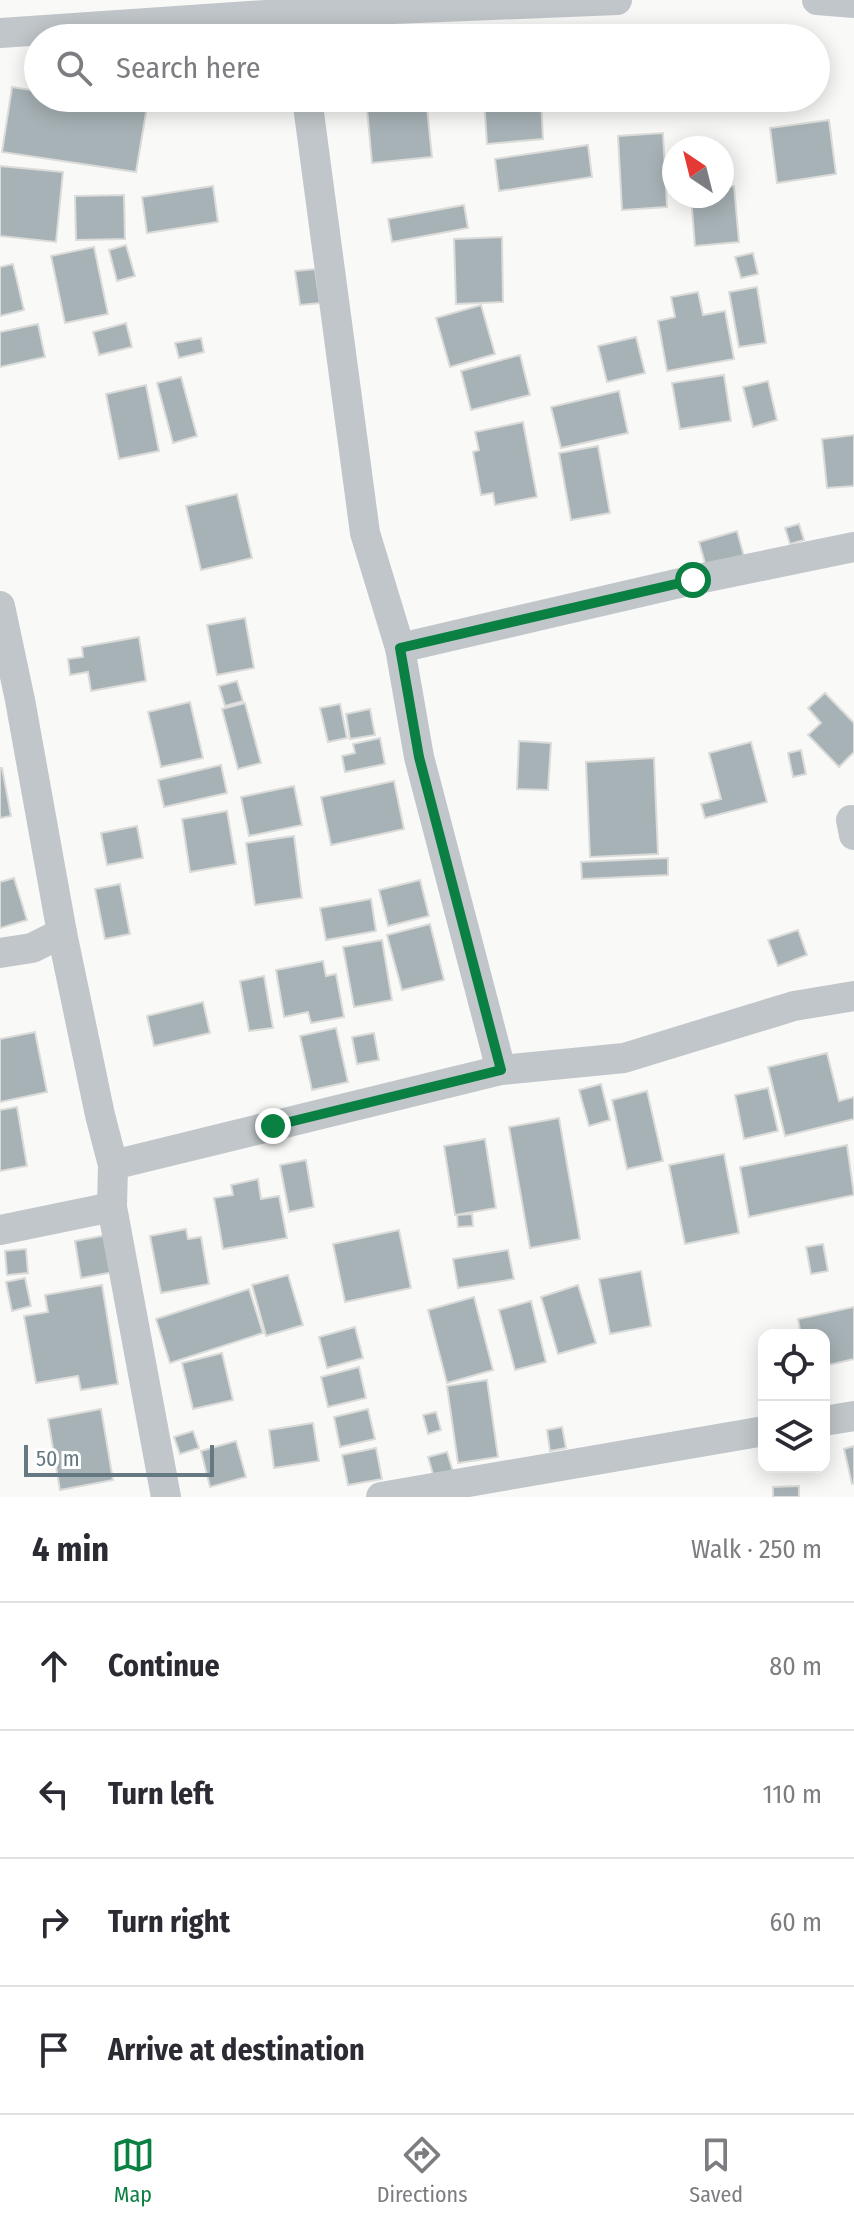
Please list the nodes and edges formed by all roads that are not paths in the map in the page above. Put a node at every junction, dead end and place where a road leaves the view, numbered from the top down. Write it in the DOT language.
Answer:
graph roads {
  1 [pos="617,0"];
  2 [pos="817,0"];
  3 [pos="854,3"];
  4 [pos="309,24"];
  5 [pos="24,32"];
  6 [pos="0,33"];
  7 [pos="309,112"];
  8 [pos="854,547"];
  9 [pos="0,606"];
  10 [pos="400,648"];
  11 [pos="62,933"];
  12 [pos="0,953"];
  13 [pos="854,996"];
  14 [pos="501,1070"];
  15 [pos="113,1165"];
  16 [pos="112,1207"];
  17 [pos="0,1230"];
  18 [pos="854,1416"];
  19 [pos="830,1420"];
  20 [pos="758,1432"];
  21 [pos="166,1497"];
  22 [pos="381,1497"];
  1 -- 4 [label="street"];
  2 -- 3 [label="street"];
  5 -- 6 [label="street"];
  7 -- 10 [label="street"];
  8 -- 10 [label="street"];
  9 -- 11 [label="street"];
  10 -- 14 [label="street"];
  11 -- 12 [label="street"];
  11 -- 15 [label="street"];
  13 -- 14 [label="street"];
  14 -- 15 [label="street"];
  15 -- 16 [label="street"];
  16 -- 17 [label="street"];
  16 -- 21 [label="street"];
  18 -- 19 [label="street"];
  20 -- 22 [label="street"];
}
